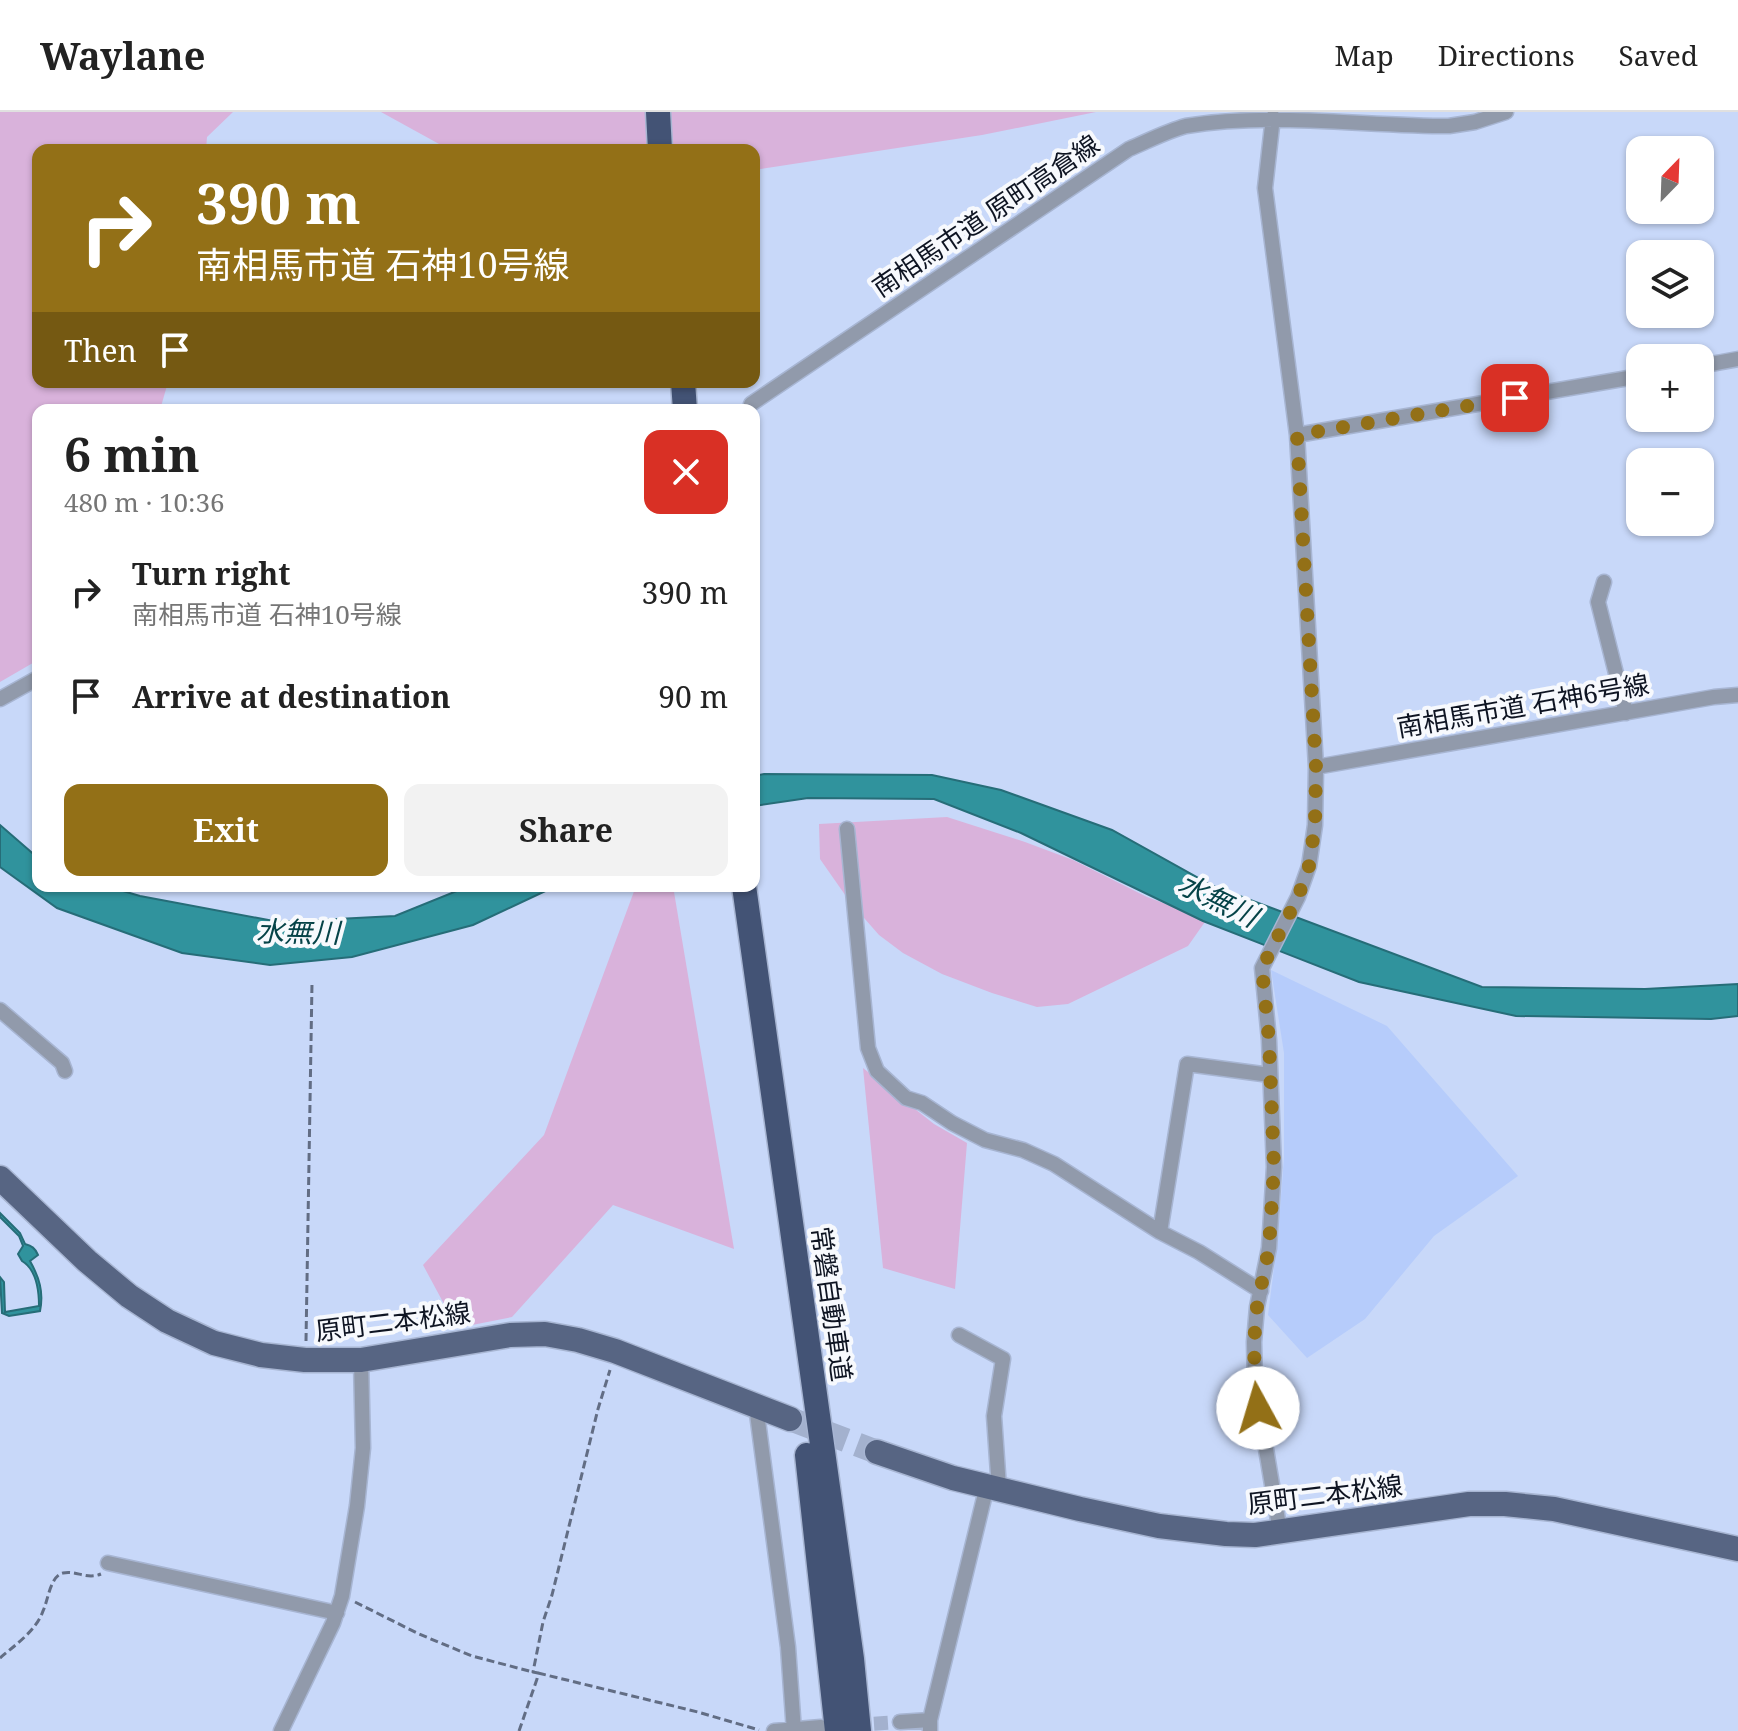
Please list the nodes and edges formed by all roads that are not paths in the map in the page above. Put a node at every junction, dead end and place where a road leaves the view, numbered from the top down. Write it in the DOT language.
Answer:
graph roads {
  1 [pos="658,112"];
  2 [pos="1506,112"];
  3 [pos="1273,117"];
  4 [pos="660,144"];
  5 [pos="1738,359"];
  6 [pos="1714,363"];
  7 [pos="1626,378"];
  8 [pos="751,404"];
  9 [pos="1297,435"];
  10 [pos="1604,582"];
  11 [pos="32,681"];
  12 [pos="1738,695"];
  13 [pos="0,699"];
  14 [pos="1626,713"];
  15 [pos="1316,767"];
  16 [pos="847,829"];
  17 [pos="745,892"];
  18 [pos="745,892"];
  19 [pos="0,1010"];
  20 [pos="65,1071"];
  21 [pos="1270,1075"];
  22 [pos="0,1178"];
  23 [pos="1160,1232"];
  24 [pos="1261,1291"];
  25 [pos="959,1335"];
  26 [pos="361,1360"];
  27 [pos="756,1406"];
  28 [pos="790,1419"];
  29 [pos="877,1452"];
  30 [pos="993,1487"];
  31 [pos="1280,1532"];
  32 [pos="1738,1549"];
  33 [pos="108,1563"];
  34 [pos="337,1613"];
  35 [pos="900,1722"];
  36 [pos="930,1726"];
  37 [pos="829,1729"];
  38 [pos="794,1730"];
  39 [pos="281,1731"];
  40 [pos="774,1731"];
  41 [pos="859,1731"];
  1 -- 4 [label="highway"];
  2 -- 3 [label="street, 南相馬市道 原町高倉線"];
  3 -- 8 [label="street, 南相馬市道 原町高倉線"];
  3 -- 9 [label="street"];
  5 -- 6 [label="street"];
  7 -- 9 [label="street"];
  9 -- 15 [label="street"];
  10 -- 14 [label="street"];
  11 -- 13 [label="street"];
  12 -- 14 [label="street, 南相馬市道 石神6号線"];
  14 -- 15 [label="street, 南相馬市道 石神6号線"];
  15 -- 21 [label="street"];
  16 -- 23 [label="street"];
  17 -- 37 [label="highway, 常磐自動車道"];
  18 -- 41 [label="highway, 常磐自動車道"];
  19 -- 20 [label="street"];
  21 -- 23 [label="street"];
  21 -- 24 [label="street"];
  22 -- 26 [label="main road, 原町二本松線"];
  23 -- 24 [label="street"];
  24 -- 31 [label="street"];
  25 -- 30 [label="street"];
  26 -- 27 [label="main road, 原町二本松線"];
  26 -- 34 [label="street"];
  27 -- 28 [label="main road, 原町二本松線"];
  27 -- 38 [label="street"];
  29 -- 30 [label="main road, 原町二本松線"];
  30 -- 31 [label="main road, 原町二本松線"];
  30 -- 36 [label="street"];
  31 -- 32 [label="main road, 原町二本松線"];
  33 -- 34 [label="street"];
  34 -- 39 [label="street"];
  35 -- 36 [label="street"];
  37 -- 38 [label="street"];
  38 -- 40 [label="street"];
}
